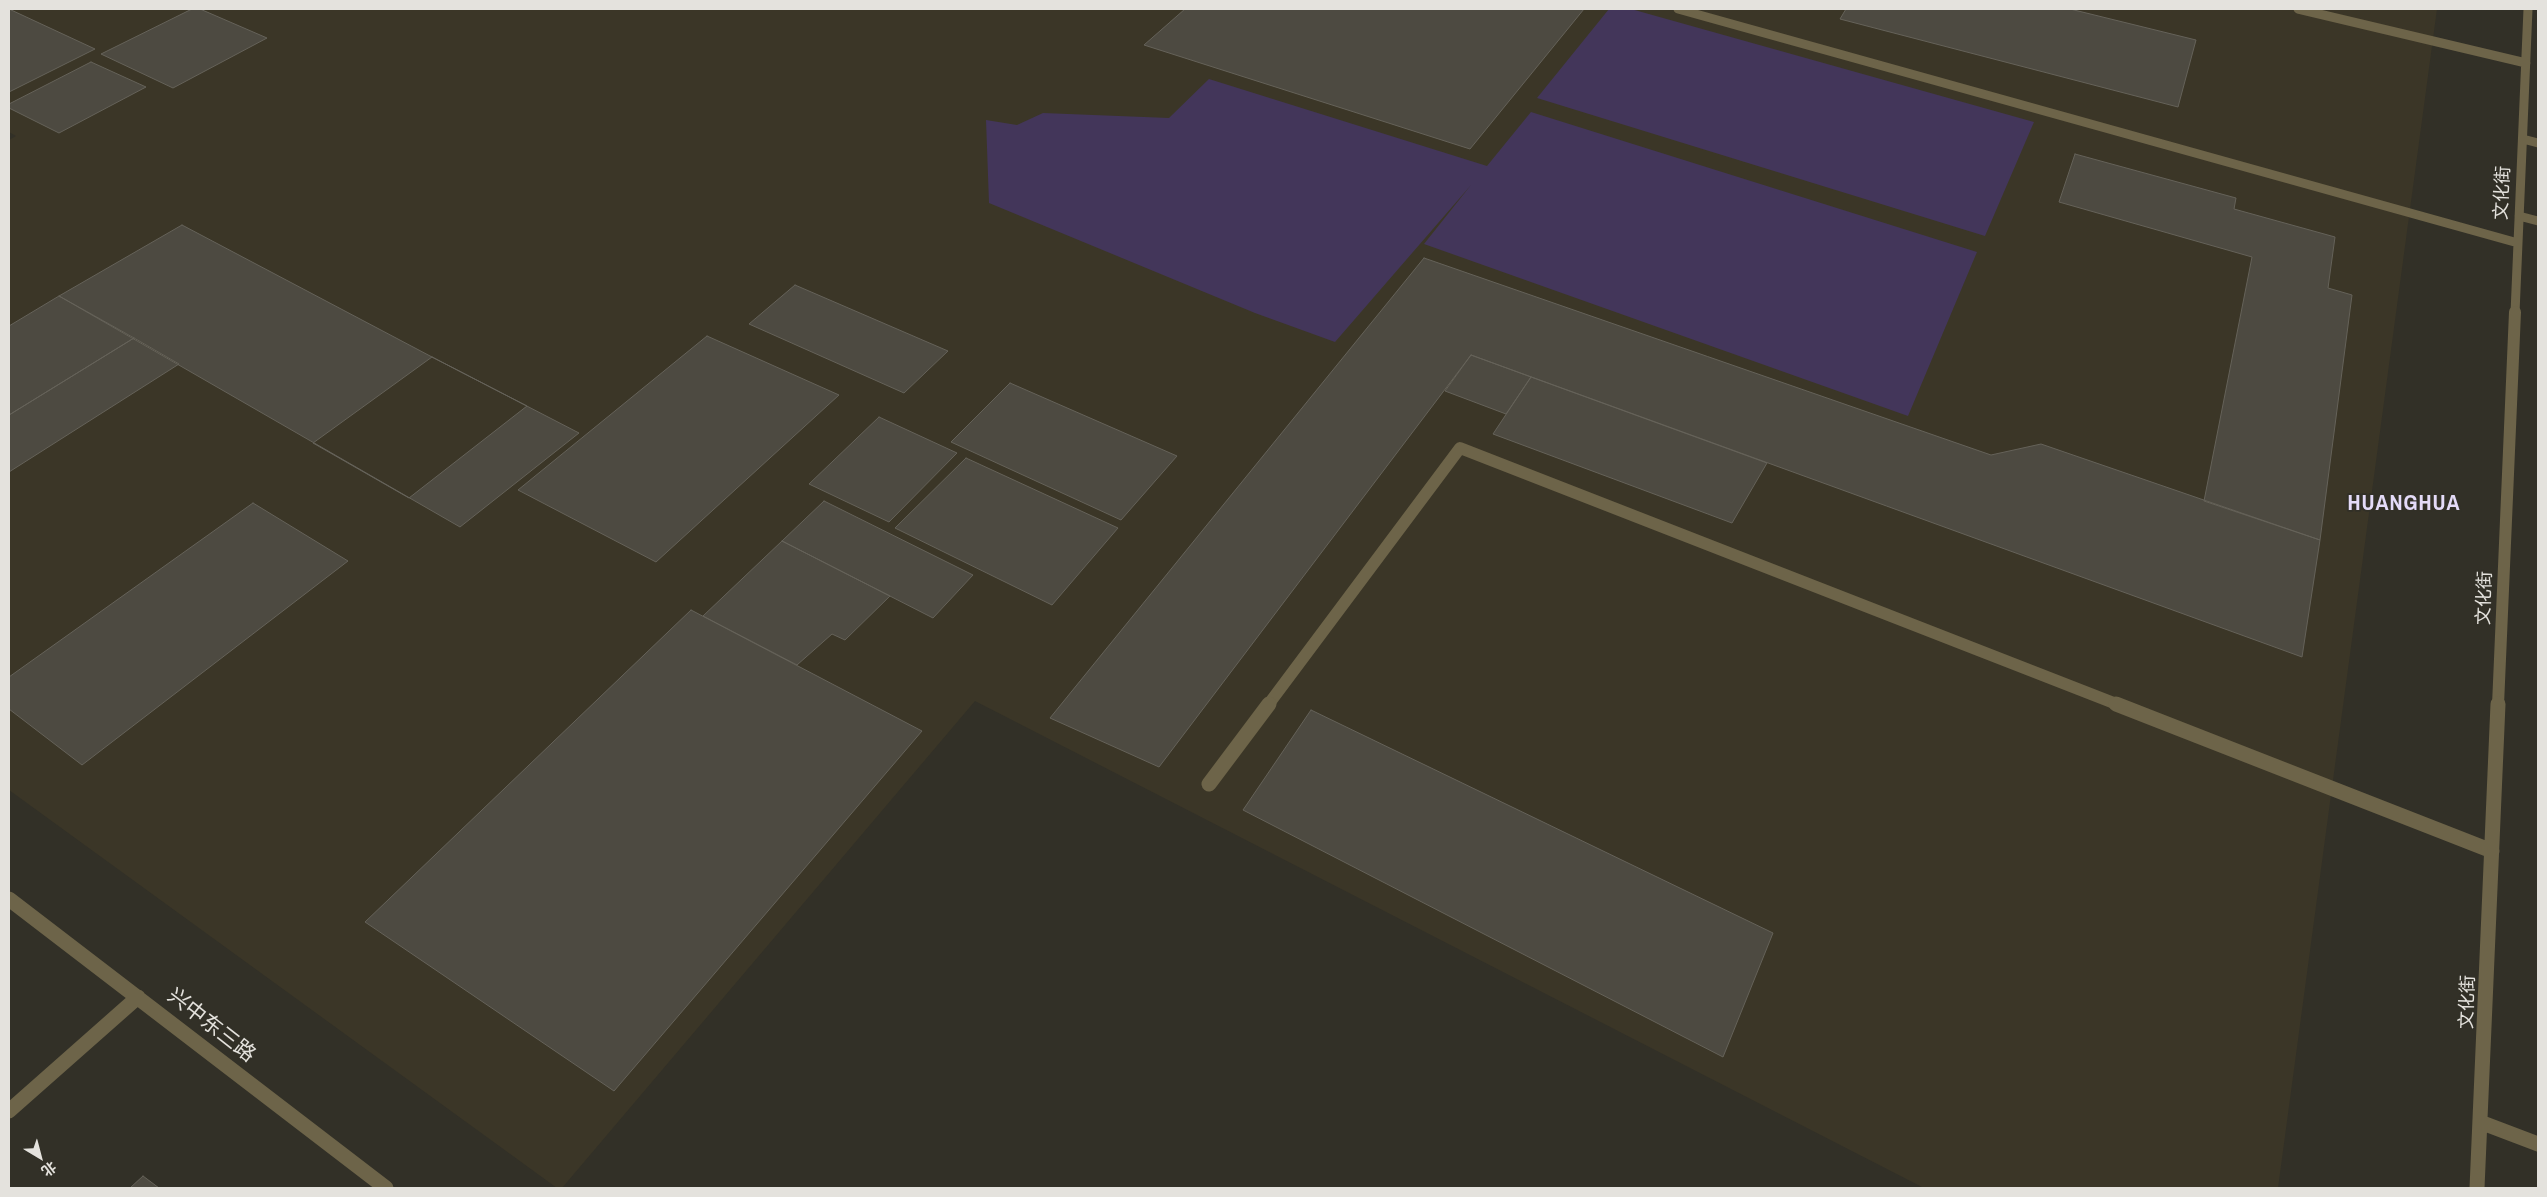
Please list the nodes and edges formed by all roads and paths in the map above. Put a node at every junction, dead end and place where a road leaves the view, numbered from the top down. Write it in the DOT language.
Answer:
graph roads {
  1 [pos="1678,9"];
  2 [pos="2298,9"];
  3 [pos="2528,9"];
  4 [pos="1704,12"];
  5 [pos="2526,63"];
  6 [pos="2523,138"];
  7 [pos="2538,143"];
  8 [pos="2519,216"];
  9 [pos="2538,222"];
  10 [pos="2518,243"];
  11 [pos="1209,784"];
  12 [pos="2492,851"];
  13 [pos="9,899"];
  14 [pos="138,997"];
  15 [pos="9,1111"];
  16 [pos="2480,1122"];
  17 [pos="2538,1144"];
  18 [pos="386,1188"];
  19 [pos="2477,1188"];
  1 -- 4 [label="street"];
  2 -- 5 [label="street"];
  3 -- 5 [label="street, 文化街"];
  4 -- 10 [label="street"];
  5 -- 6 [label="street, 文化街"];
  6 -- 7 [label="street"];
  6 -- 8 [label="street, 文化街"];
  8 -- 9 [label="street"];
  8 -- 10 [label="street, 文化街"];
  10 -- 12 [label="street, 文化街"];
  11 -- 12 [label="street"];
  12 -- 16 [label="street, 文化街"];
  13 -- 14 [label="street, 兴中东三路"];
  14 -- 15 [label="street"];
  14 -- 18 [label="street, 兴中东三路"];
  16 -- 17 [label="street"];
  16 -- 19 [label="street, 文化街"];
}
